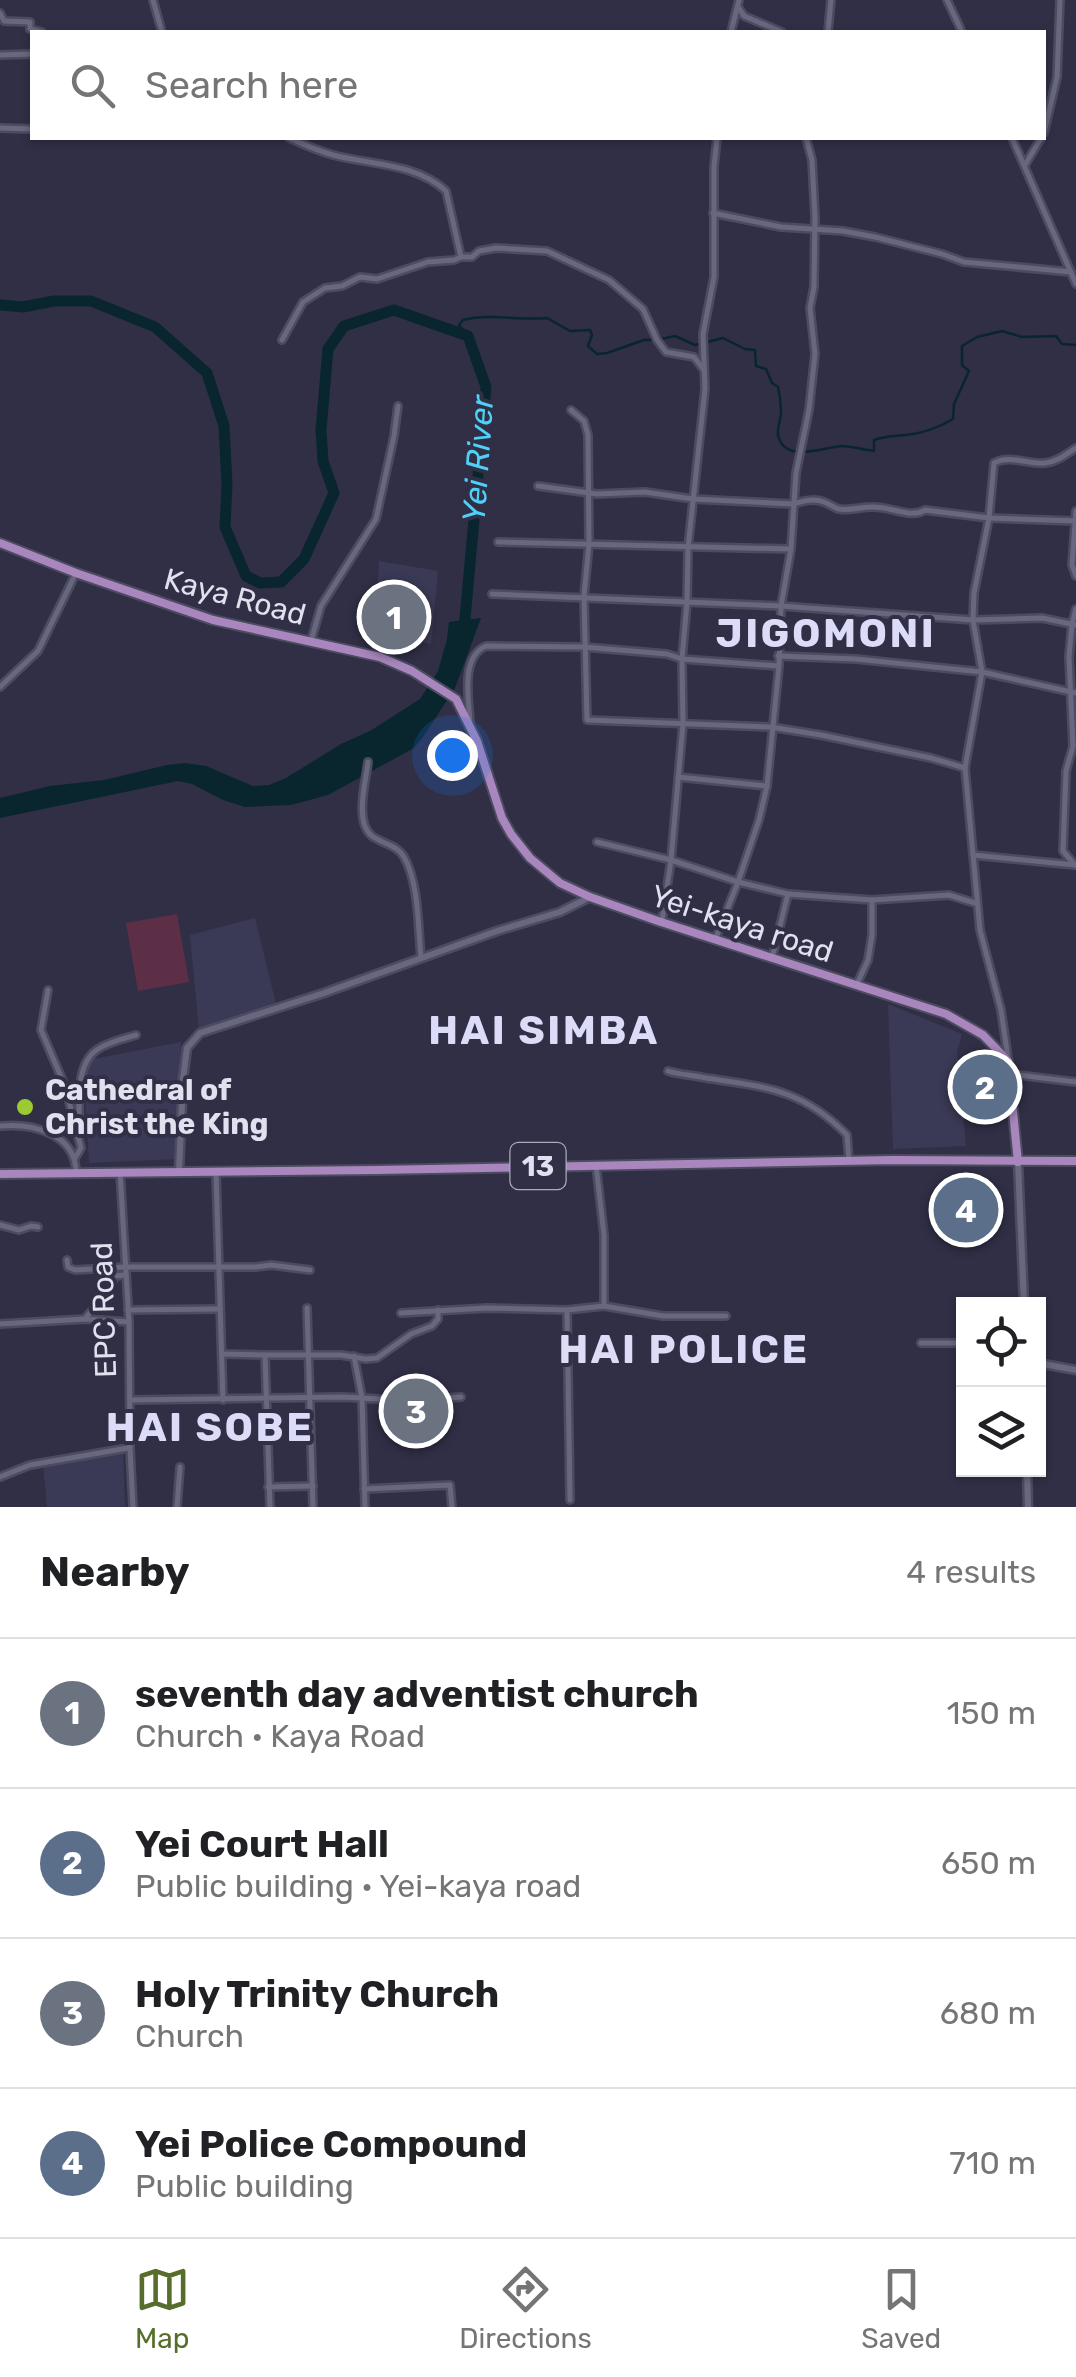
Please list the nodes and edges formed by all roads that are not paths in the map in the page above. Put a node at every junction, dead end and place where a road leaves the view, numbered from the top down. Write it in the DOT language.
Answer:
graph roads {
  1 [pos="153,0"];
  2 [pos="831,0"];
  3 [pos="947,0"];
  4 [pos="1060,0"];
  5 [pos="738,4"];
  6 [pos="0,13"];
  7 [pos="34,30"];
  8 [pos="161,30"];
  9 [pos="732,30"];
  10 [pos="777,30"];
  11 [pos="828,30"];
  12 [pos="961,30"];
  13 [pos="30,54"];
  14 [pos="0,56"];
  15 [pos="1046,120"];
  16 [pos="0,128"];
  17 [pos="30,129"];
  18 [pos="294,140"];
  19 [pos="717,140"];
  20 [pos="807,140"];
  21 [pos="1013,140"];
  22 [pos="1039,140"];
  23 [pos="1025,165"];
  24 [pos="713,213"];
  25 [pos="814,229"];
  26 [pos="461,257"];
  27 [pos="1071,272"];
  28 [pos="1076,284"];
  29 [pos="282,340"];
  30 [pos="704,370"];
  31 [pos="398,406"];
  32 [pos="571,410"];
  33 [pos="1076,448"];
  34 [pos="538,486"];
  35 [pos="589,493"];
  36 [pos="693,498"];
  37 [pos="793,504"];
  38 [pos="1076,511"];
  39 [pos="989,518"];
  40 [pos="1075,521"];
  41 [pos="498,542"];
  42 [pos="588,544"];
  43 [pos="3,546"];
  44 [pos="688,548"];
  45 [pos="790,550"];
  46 [pos="76,573"];
  47 [pos="1076,576"];
  48 [pos="492,594"];
  49 [pos="584,596"];
  50 [pos="687,602"];
  51 [pos="781,606"];
  52 [pos="1076,609"];
  53 [pos="973,620"];
  54 [pos="1074,625"];
  55 [pos="311,640"];
  56 [pos="584,647"];
  57 [pos="778,656"];
  58 [pos="682,659"];
  59 [pos="779,666"];
  60 [pos="982,672"];
  61 [pos="0,687"];
  62 [pos="1074,692"];
  63 [pos="456,699"];
  64 [pos="684,724"];
  65 [pos="470,726"];
  66 [pos="772,728"];
  67 [pos="368,762"];
  68 [pos="965,768"];
  69 [pos="678,776"];
  70 [pos="767,786"];
  71 [pos="597,842"];
  72 [pos="973,855"];
  73 [pos="671,860"];
  74 [pos="1075,865"];
  75 [pos="738,882"];
  76 [pos="788,894"];
  77 [pos="590,897"];
  78 [pos="872,900"];
  79 [pos="976,903"];
  80 [pos="662,922"];
  81 [pos="714,940"];
  82 [pos="421,957"];
  83 [pos="772,958"];
  84 [pos="857,984"];
  85 [pos="48,990"];
  86 [pos="136,1035"];
  87 [pos="1008,1061"];
  88 [pos="668,1071"];
  89 [pos="1010,1074"];
  90 [pos="1076,1082"];
  91 [pos="0,1126"];
  92 [pos="79,1140"];
  93 [pos="75,1158"];
  94 [pos="849,1161"];
  95 [pos="1018,1162"];
  96 [pos="1076,1162"];
  97 [pos="596,1165"];
  98 [pos="179,1171"];
  99 [pos="120,1172"];
  100 [pos="216,1172"];
  101 [pos="76,1173"];
  102 [pos="0,1174"];
  103 [pos="0,1225"];
  104 [pos="38,1227"];
  105 [pos="67,1260"];
  106 [pos="220,1266"];
  107 [pos="310,1270"];
  108 [pos="126,1271"];
  109 [pos="1024,1297"];
  110 [pos="604,1306"];
  111 [pos="307,1308"];
  112 [pos="220,1309"];
  113 [pos="128,1310"];
  114 [pos="438,1310"];
  115 [pos="566,1310"];
  116 [pos="401,1313"];
  117 [pos="726,1316"];
  118 [pos="85,1318"];
  119 [pos="129,1322"];
  120 [pos="0,1324"];
  121 [pos="921,1343"];
  122 [pos="956,1344"];
  123 [pos="223,1354"];
  124 [pos="264,1355"];
  125 [pos="354,1356"];
  126 [pos="309,1357"];
  127 [pos="1046,1364"];
  128 [pos="1076,1370"];
  129 [pos="461,1397"];
  130 [pos="266,1398"];
  131 [pos="310,1398"];
  132 [pos="362,1398"];
  133 [pos="130,1400"];
  134 [pos="223,1400"];
  135 [pos="130,1448"];
  136 [pos="180,1467"];
  137 [pos="0,1477"];
  138 [pos="1027,1477"];
  139 [pos="313,1486"];
  140 [pos="268,1487"];
  141 [pos="364,1489"];
  142 [pos="570,1500"];
  143 [pos="133,1507"];
  144 [pos="177,1507"];
  145 [pos="270,1507"];
  146 [pos="312,1507"];
  147 [pos="365,1507"];
  148 [pos="452,1507"];
  149 [pos="1028,1507"];
  1 -- 8 [label="street"];
  2 -- 11 [label="street"];
  3 -- 12 [label="street"];
  4 -- 15 [label="street"];
  5 -- 9 [label="street"];
  5 -- 10 [label="street"];
  6 -- 7 [label="street"];
  13 -- 14 [label="street"];
  16 -- 17 [label="street"];
  18 -- 26 [label="street"];
  19 -- 24 [label="street"];
  20 -- 25 [label="street"];
  21 -- 23 [label="street"];
  22 -- 23 [label="street"];
  23 -- 27 [label="street"];
  24 -- 25 [label="street"];
  24 -- 30 [label="street"];
  25 -- 27 [label="street"];
  25 -- 37 [label="street"];
  26 -- 29 [label="street"];
  26 -- 30 [label="street"];
  27 -- 28 [label="street"];
  30 -- 36 [label="street"];
  31 -- 55 [label="street"];
  32 -- 35 [label="street"];
  33 -- 39 [label="street"];
  34 -- 35 [label="street"];
  35 -- 36 [label="street"];
  35 -- 42 [label="street"];
  36 -- 37 [label="street"];
  36 -- 44 [label="street"];
  37 -- 39 [label="street"];
  37 -- 45 [label="street"];
  38 -- 40 [label="street"];
  39 -- 40 [label="street"];
  39 -- 53 [label="street"];
  40 -- 47 [label="street"];
  41 -- 42 [label="street"];
  42 -- 44 [label="street"];
  42 -- 49 [label="street"];
  43 -- 46 [label="main road, Kaya Road"];
  44 -- 45 [label="street"];
  44 -- 50 [label="street"];
  45 -- 51 [label="street"];
  46 -- 55 [label="main road, Kaya Road"];
  46 -- 61 [label="street"];
  48 -- 49 [label="street"];
  49 -- 50 [label="street"];
  49 -- 56 [label="street"];
  50 -- 51 [label="street"];
  50 -- 58 [label="street"];
  51 -- 53 [label="street"];
  51 -- 57 [label="street"];
  52 -- 54 [label="street"];
  53 -- 54 [label="street"];
  53 -- 60 [label="street"];
  54 -- 62 [label="street"];
  55 -- 63 [label="main road, Kaya Road"];
  56 -- 58 [label="street"];
  56 -- 64 [label="street"];
  56 -- 65 [label="street"];
  57 -- 59 [label="street"];
  57 -- 60 [label="street"];
  58 -- 59 [label="street"];
  58 -- 64 [label="street"];
  59 -- 66 [label="street"];
  60 -- 62 [label="street"];
  60 -- 68 [label="street"];
  62 -- 74 [label="street"];
  63 -- 65 [label="main road, Yei-kaya road"];
  64 -- 66 [label="street"];
  64 -- 69 [label="street"];
  65 -- 77 [label="main road, Yei-kaya road"];
  66 -- 68 [label="street"];
  66 -- 70 [label="street"];
  67 -- 82 [label="street"];
  68 -- 72 [label="street"];
  69 -- 70 [label="street"];
  69 -- 73 [label="street"];
  70 -- 75 [label="street"];
  71 -- 73 [label="street"];
  72 -- 74 [label="street"];
  72 -- 79 [label="street"];
  73 -- 75 [label="street"];
  73 -- 80 [label="street"];
  75 -- 76 [label="street"];
  75 -- 81 [label="street"];
  76 -- 78 [label="street"];
  76 -- 83 [label="street"];
  77 -- 80 [label="main road, Yei-kaya road"];
  77 -- 82 [label="street"];
  78 -- 79 [label="street"];
  78 -- 84 [label="street"];
  79 -- 87 [label="street"];
  80 -- 81 [label="main road, Yei-kaya road"];
  81 -- 83 [label="main road, Yei-kaya road"];
  82 -- 98 [label="street"];
  83 -- 84 [label="main road, Yei-kaya road"];
  84 -- 87 [label="main road, Yei-kaya road"];
  85 -- 92 [label="street"];
  86 -- 92 [label="street"];
  87 -- 89 [label="main road"];
  88 -- 94 [label="street"];
  89 -- 90 [label="street"];
  89 -- 95 [label="main road"];
  91 -- 93 [label="street"];
  92 -- 93 [label="street"];
  93 -- 101 [label="street"];
  94 -- 95 [label="main road, 13"];
  94 -- 97 [label="main road, 13"];
  95 -- 96 [label="main road, 13"];
  95 -- 109 [label="street"];
  97 -- 100 [label="main road, 13"];
  97 -- 110 [label="street"];
  98 -- 99 [label="main road, 13"];
  98 -- 100 [label="main road, 13"];
  99 -- 101 [label="main road, 13"];
  99 -- 108 [label="street, EPC Road"];
  100 -- 106 [label="street"];
  101 -- 102 [label="main road, 13"];
  103 -- 104 [label="street"];
  105 -- 108 [label="street"];
  106 -- 107 [label="street"];
  106 -- 108 [label="street"];
  106 -- 112 [label="street"];
  108 -- 113 [label="street, EPC Road"];
  108 -- 118 [label="street"];
  110 -- 115 [label="street"];
  110 -- 117 [label="street"];
  111 -- 126 [label="street"];
  112 -- 113 [label="street"];
  112 -- 123 [label="street"];
  113 -- 119 [label="street, EPC Road"];
  114 -- 115 [label="street"];
  114 -- 116 [label="street"];
  114 -- 125 [label="street"];
  115 -- 142 [label="street"];
  118 -- 119 [label="street"];
  118 -- 120 [label="street"];
  119 -- 133 [label="street, EPC Road"];
  121 -- 122 [label="street"];
  123 -- 124 [label="street"];
  123 -- 134 [label="street"];
  124 -- 126 [label="street"];
  124 -- 130 [label="street"];
  125 -- 126 [label="street"];
  125 -- 132 [label="street"];
  126 -- 131 [label="street"];
  127 -- 128 [label="street"];
  129 -- 132 [label="street"];
  130 -- 131 [label="street"];
  130 -- 134 [label="street"];
  130 -- 140 [label="street"];
  131 -- 132 [label="street"];
  131 -- 139 [label="street"];
  132 -- 141 [label="street"];
  133 -- 134 [label="street"];
  133 -- 135 [label="street, EPC Road"];
  135 -- 137 [label="street"];
  135 -- 143 [label="street, EPC Road"];
  136 -- 144 [label="street"];
  138 -- 149 [label="street"];
  139 -- 140 [label="street"];
  139 -- 146 [label="street"];
  140 -- 145 [label="street"];
  141 -- 147 [label="street"];
  141 -- 148 [label="street"];
}
